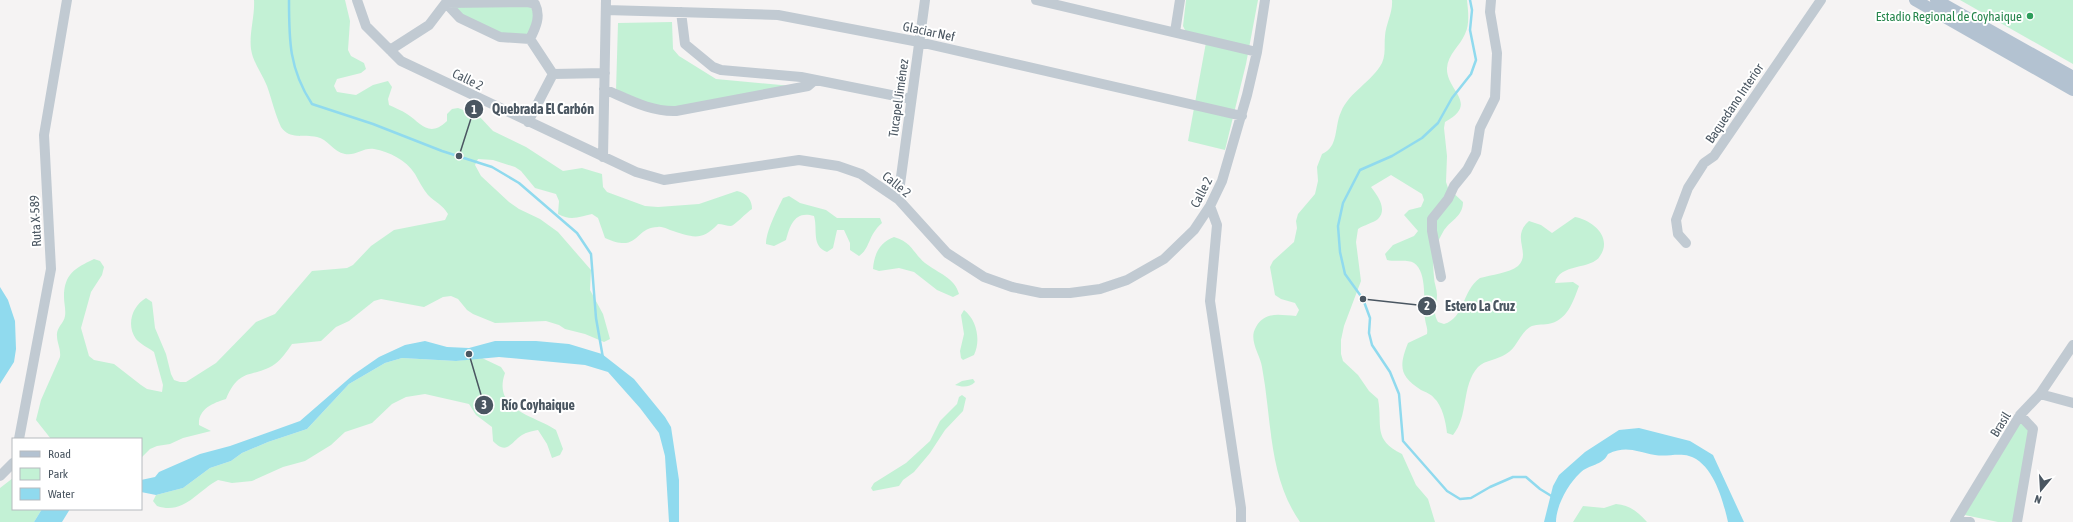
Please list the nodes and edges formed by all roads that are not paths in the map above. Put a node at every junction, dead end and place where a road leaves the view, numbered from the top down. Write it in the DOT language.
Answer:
graph roads {
  1 [pos="67,0"];
  2 [pos="358,0"];
  3 [pos="925,0"];
  4 [pos="1036,0"];
  5 [pos="1180,0"];
  6 [pos="1264,0"];
  7 [pos="1490,0"];
  8 [pos="1821,0"];
  9 [pos="1915,0"];
  10 [pos="1936,0"];
  11 [pos="447,2"];
  12 [pos="1057,2"];
  13 [pos="606,5"];
  14 [pos="681,12"];
  15 [pos="1174,32"];
  16 [pos="530,39"];
  17 [pos="919,42"];
  18 [pos="390,50"];
  19 [pos="1257,52"];
  20 [pos="605,73"];
  21 [pos="553,74"];
  22 [pos="2073,77"];
  23 [pos="815,80"];
  24 [pos="604,89"];
  25 [pos="2073,90"];
  26 [pos="911,99"];
  27 [pos="1242,116"];
  28 [pos="528,122"];
  29 [pos="603,157"];
  30 [pos="898,199"];
  31 [pos="1210,206"];
  32 [pos="1686,243"];
  33 [pos="1441,277"];
  34 [pos="2073,345"];
  35 [pos="2040,394"];
  36 [pos="2073,403"];
  37 [pos="2020,416"];
  38 [pos="19,438"];
  39 [pos="12,464"];
  40 [pos="0,476"];
  41 [pos="1956,521"];
  42 [pos="1241,522"];
  43 [pos="1970,522"];
  44 [pos="2018,522"];
  1 -- 38 [label="street, Ruta X-589"];
  2 -- 18 [label="street, Calle 2"];
  3 -- 17 [label="street, Tucapel Jiménez"];
  4 -- 12 [label="street"];
  5 -- 15 [label="street"];
  6 -- 19 [label="street, Calle 2"];
  7 -- 33 [label="street"];
  8 -- 32 [label="street, Baquedano Interior"];
  9 -- 25 [label="main road"];
  10 -- 22 [label="main road"];
  11 -- 16 [label="street"];
  11 -- 16 [label="street"];
  11 -- 18 [label="street"];
  12 -- 15 [label="street"];
  13 -- 14 [label="street, Glaciar Nef"];
  13 -- 20 [label="street"];
  14 -- 17 [label="street, Glaciar Nef"];
  14 -- 23 [label="street"];
  15 -- 19 [label="street"];
  16 -- 21 [label="street"];
  17 -- 26 [label="street, Tucapel Jiménez"];
  17 -- 27 [label="street, Glaciar Nef"];
  18 -- 28 [label="street, Calle 2"];
  19 -- 27 [label="street, Calle 2"];
  20 -- 21 [label="street"];
  20 -- 24 [label="street"];
  21 -- 28 [label="street"];
  23 -- 24 [label="street"];
  23 -- 26 [label="street"];
  24 -- 29 [label="street"];
  26 -- 30 [label="street, Tucapel Jiménez"];
  27 -- 31 [label="street, Calle 2"];
  28 -- 29 [label="street, Calle 2"];
  29 -- 30 [label="street, Calle 2"];
  30 -- 31 [label="street, Calle 2"];
  31 -- 42 [label="street"];
  34 -- 35 [label="street, Brasil"];
  35 -- 36 [label="street"];
  35 -- 37 [label="street, Brasil"];
  37 -- 41 [label="street, Brasil"];
  37 -- 44 [label="street"];
  39 -- 40 [label="street"];
  41 -- 43 [label="street"];
}
